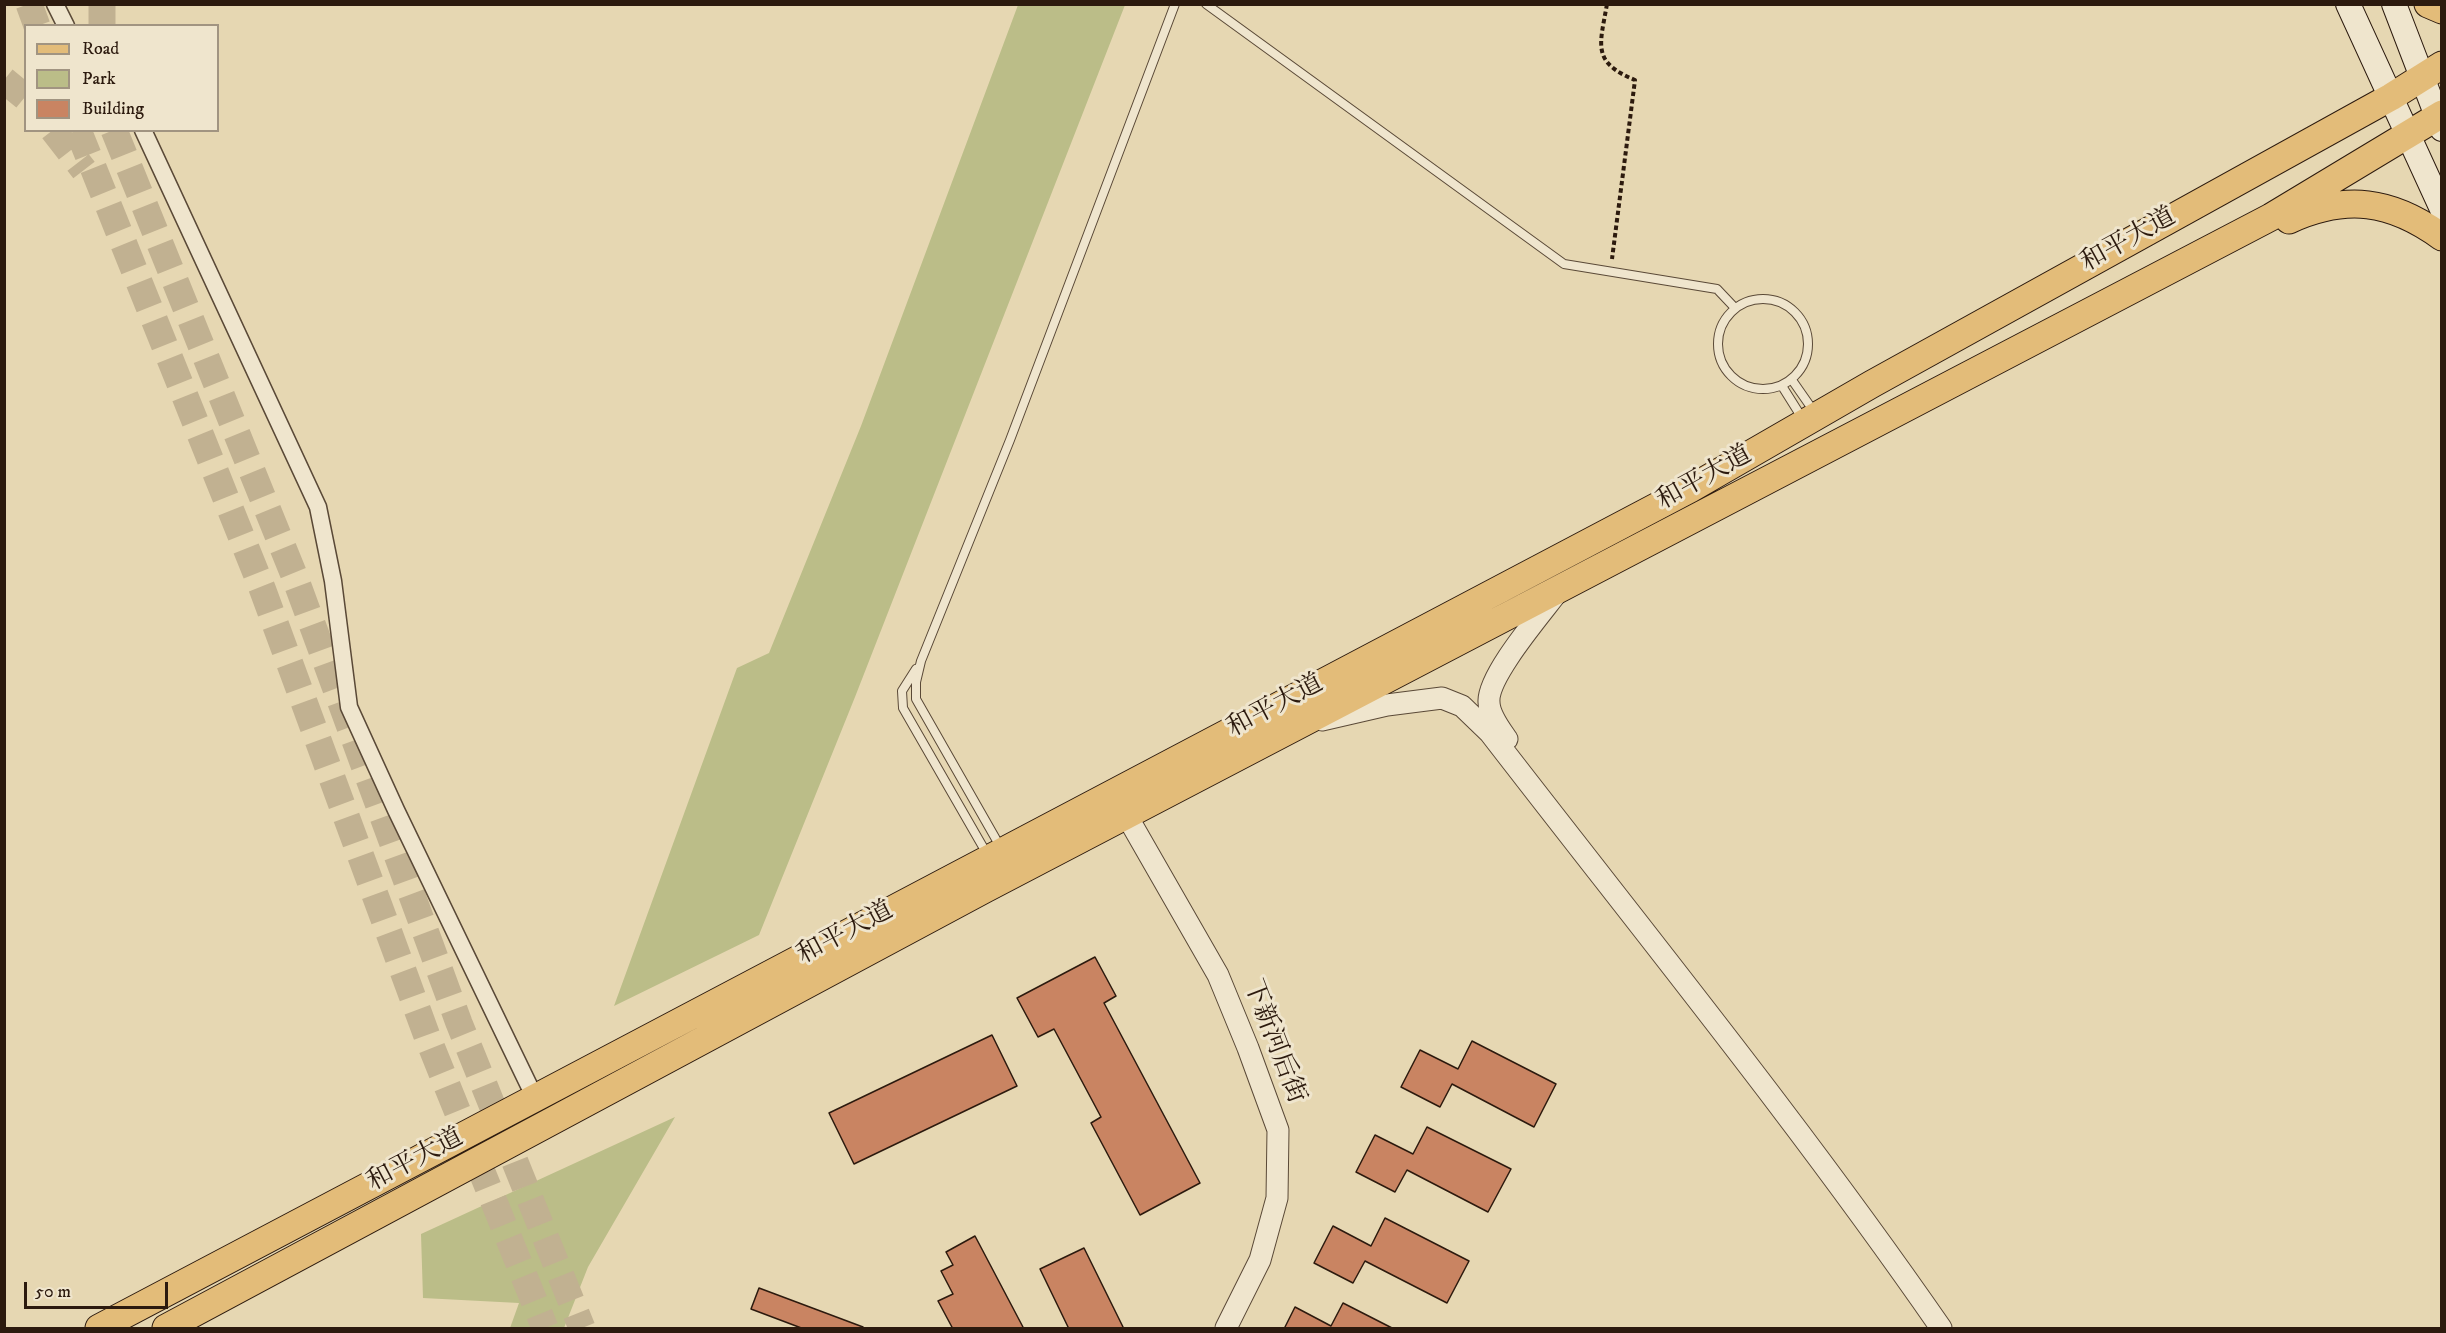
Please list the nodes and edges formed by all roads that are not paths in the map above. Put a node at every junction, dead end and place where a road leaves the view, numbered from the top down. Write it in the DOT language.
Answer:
graph roads {
  1 [pos="55,4"];
  2 [pos="1175,4"];
  3 [pos="1206,4"];
  4 [pos="2349,4"];
  5 [pos="2394,4"];
  6 [pos="2428,4"];
  7 [pos="2442,10"];
  8 [pos="65,24"];
  9 [pos="2432,71"];
  10 [pos="2391,97"];
  11 [pos="2440,120"];
  12 [pos="144,132"];
  13 [pos="2408,134"];
  14 [pos="2442,209"];
  15 [pos="2271,217"];
  16 [pos="2442,237"];
  17 [pos="1735,309"];
  18 [pos="1792,380"];
  19 [pos="1782,386"];
  20 [pos="1811,419"];
  21 [pos="1560,589"];
  22 [pos="921,661"];
  23 [pos="1295,727"];
  24 [pos="1120,804"];
  25 [pos="996,855"];
  26 [pos="535,1098"];
  27 [pos="99,1329"];
  28 [pos="166,1329"];
  29 [pos="1226,1329"];
  30 [pos="1941,1329"];
  31 [pos="1952,1329"];
  1 -- 8 [label="street"];
  2 -- 22 [label="lane"];
  3 -- 17 [label="lane"];
  4 -- 10 [label="main road"];
  5 -- 9 [label="main road"];
  6 -- 7 [label="main road"];
  9 -- 10 [label="main road, 和平大道"];
  9 -- 11 [label="main road"];
  10 -- 13 [label="main road"];
  10 -- 20 [label="main road, 和平大道"];
  11 -- 13 [label="main road, 和平大道"];
  12 -- 26 [label="street"];
  13 -- 14 [label="main road"];
  13 -- 15 [label="main road, 和平大道"];
  15 -- 16 [label="main road"];
  15 -- 21 [label="main road, 和平大道"];
  17 -- 18 [label="lane"];
  17 -- 19 [label="lane"];
  18 -- 19 [label="lane"];
  18 -- 20 [label="lane"];
  19 -- 20 [label="lane"];
  20 -- 24 [label="main road, 和平大道"];
  21 -- 23 [label="main road, 和平大道"];
  21 -- 31 [label="street"];
  22 -- 25 [label="lane"];
  22 -- 25 [label="lane"];
  23 -- 24 [label="main road, 和平大道"];
  23 -- 30 [label="street"];
  24 -- 25 [label="main road, 和平大道"];
  24 -- 28 [label="main road, 和平大道"];
  24 -- 29 [label="street, 下新河后街"];
  25 -- 26 [label="main road, 和平大道"];
  26 -- 27 [label="main road, 和平大道"];
}
